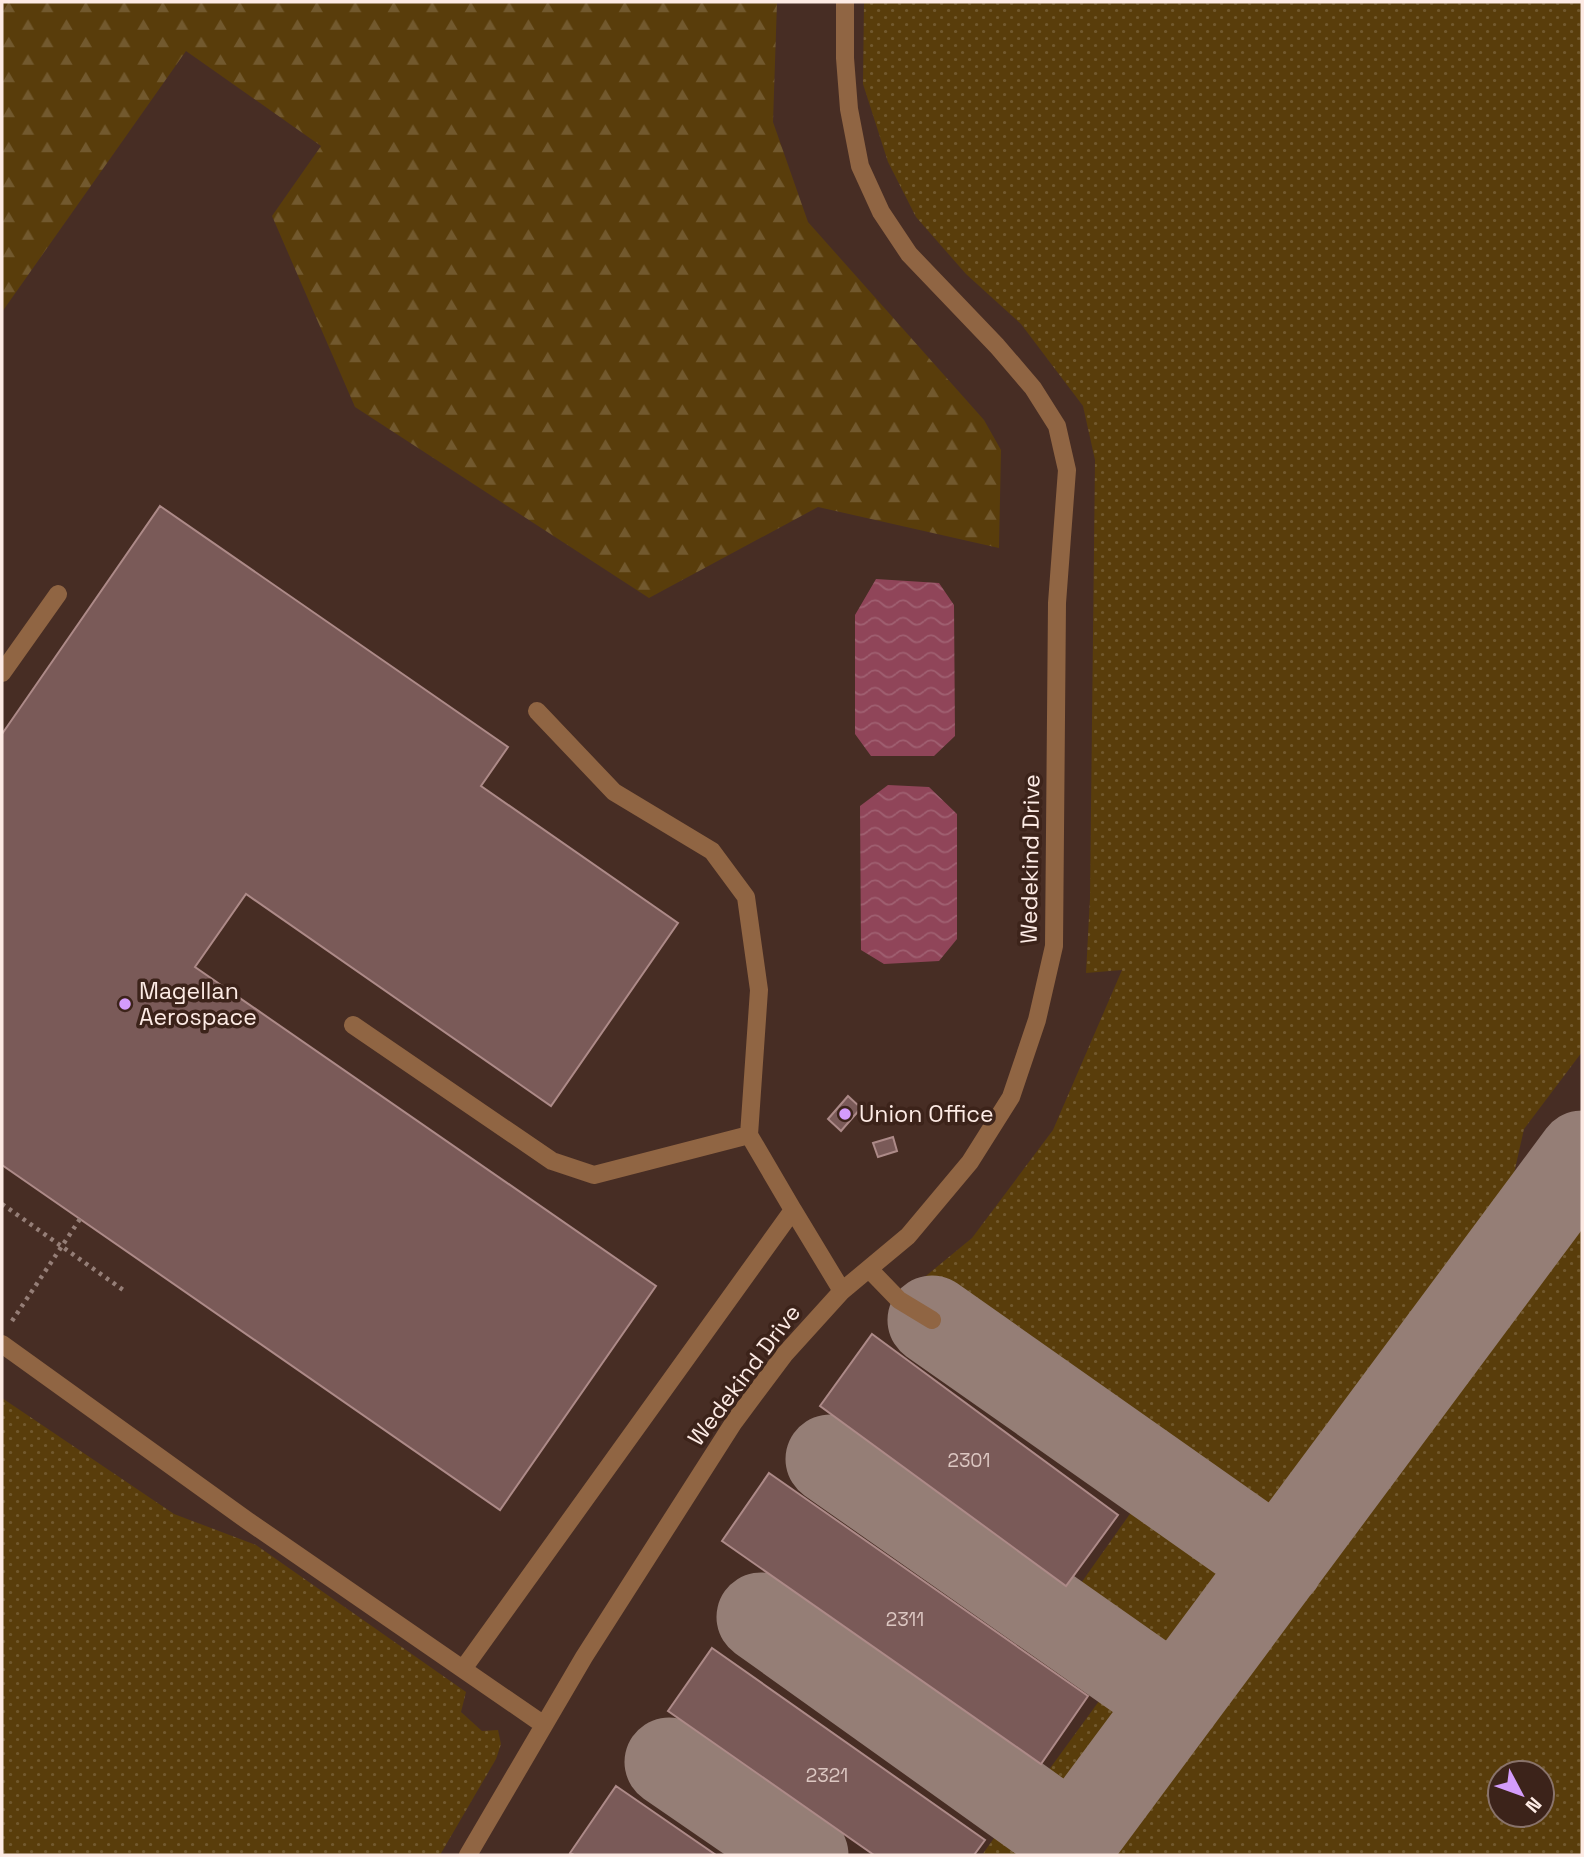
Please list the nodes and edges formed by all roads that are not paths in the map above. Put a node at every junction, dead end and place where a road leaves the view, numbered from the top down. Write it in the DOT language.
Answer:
graph roads {
  1 [pos="845,2"];
  2 [pos="58,594"];
  3 [pos="2,673"];
  4 [pos="537,710"];
  5 [pos="353,1025"];
  6 [pos="749,1135"];
  7 [pos="793,1210"];
  8 [pos="869,1269"];
  9 [pos="842,1291"];
  10 [pos="932,1320"];
  11 [pos="2,1344"];
  12 [pos="463,1669"];
  13 [pos="544,1725"];
  14 [pos="468,1855"];
  1 -- 8 [label="street, Wedekind Drive"];
  2 -- 3 [label="street"];
  4 -- 6 [label="street"];
  5 -- 6 [label="street"];
  6 -- 7 [label="street"];
  7 -- 9 [label="street"];
  7 -- 12 [label="street"];
  8 -- 9 [label="street, Wedekind Drive"];
  8 -- 10 [label="street"];
  9 -- 13 [label="street, Wedekind Drive"];
  11 -- 12 [label="street"];
  12 -- 13 [label="street"];
  13 -- 14 [label="street, Wedekind Drive"];
}
